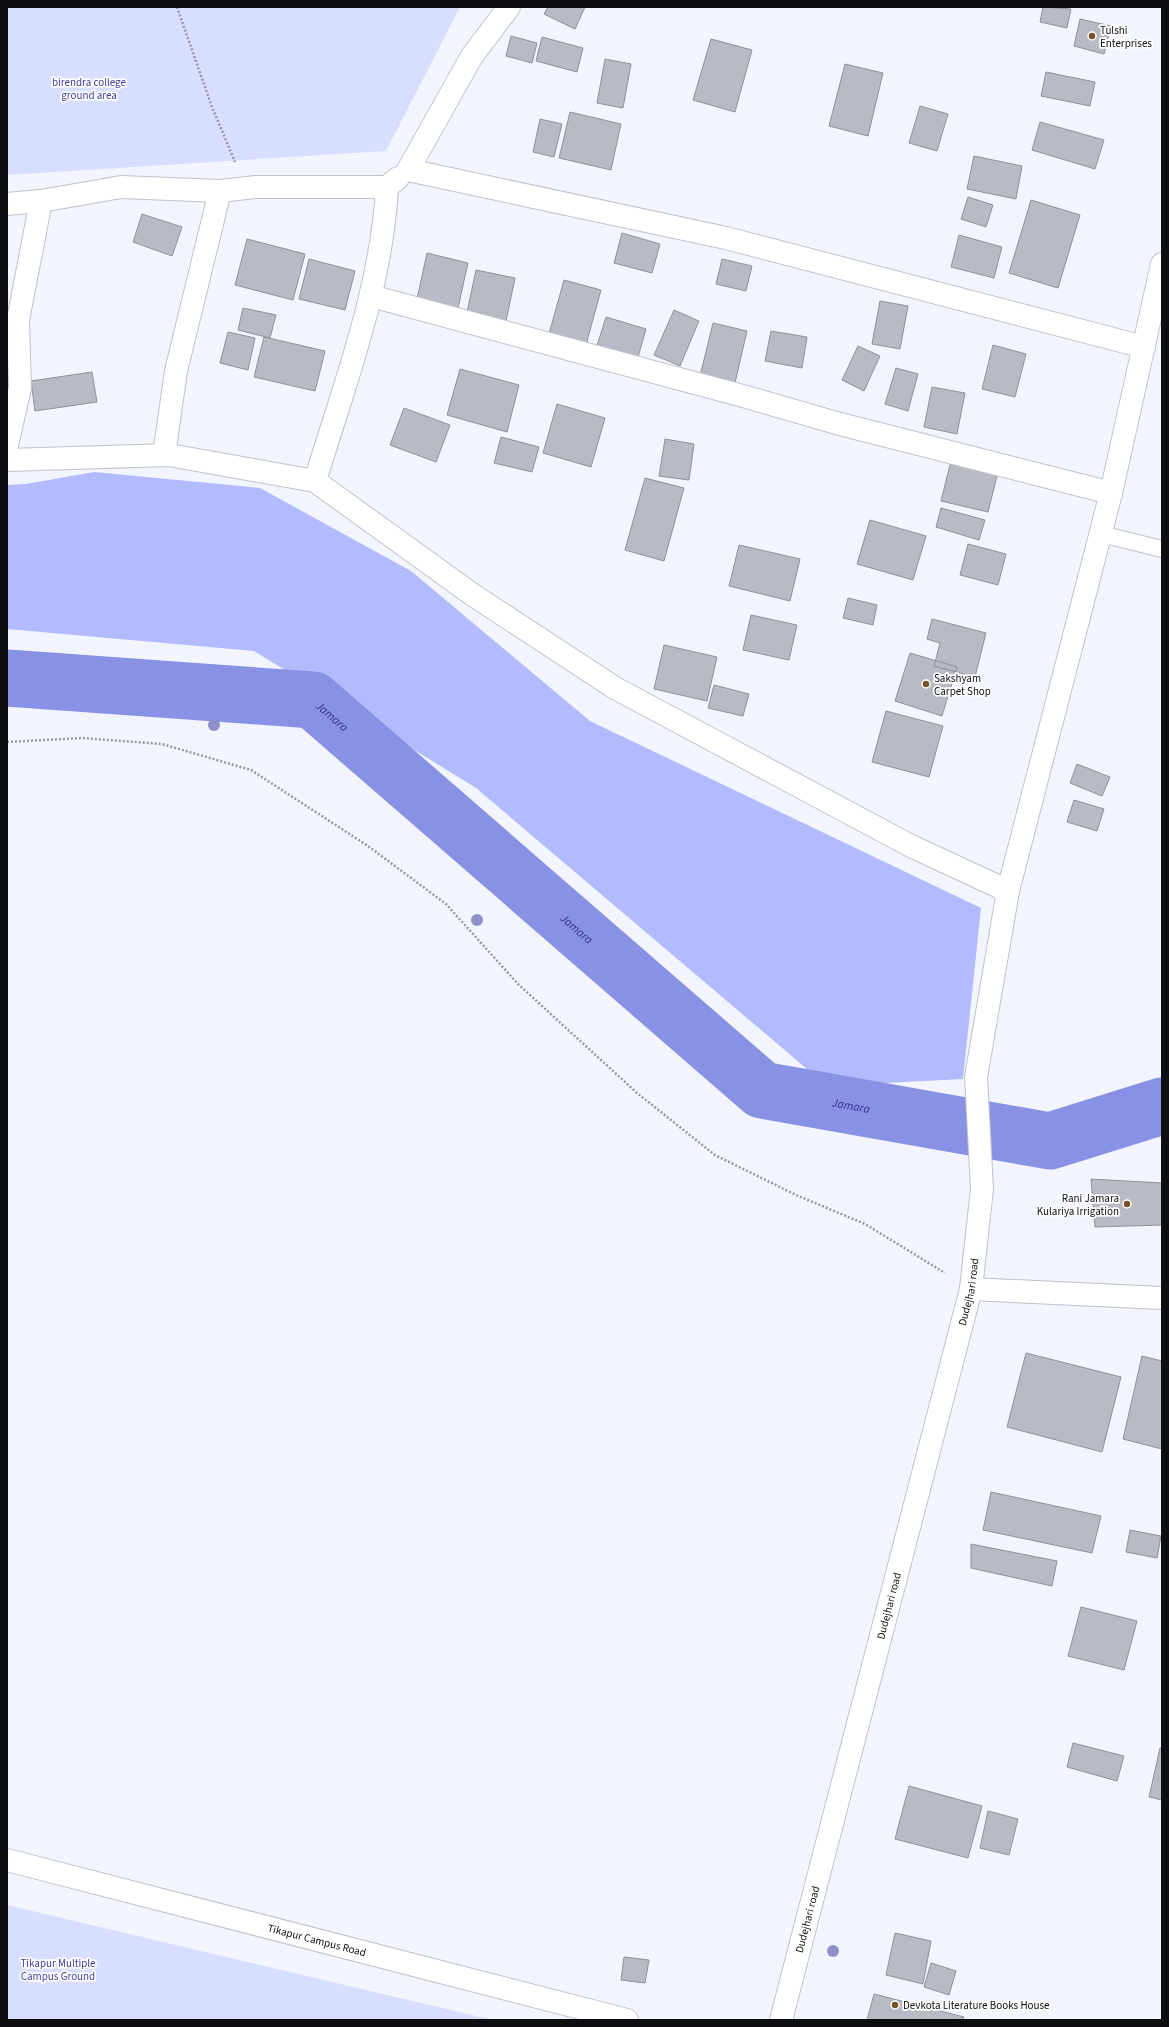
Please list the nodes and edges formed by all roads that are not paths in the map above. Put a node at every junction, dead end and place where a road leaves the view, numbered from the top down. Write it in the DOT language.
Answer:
graph roads {
  1 [pos="509,7"];
  2 [pos="408,170"];
  3 [pos="387,187"];
  4 [pos="220,191"];
  5 [pos="41,201"];
  6 [pos="7,204"];
  7 [pos="1162,264"];
  8 [pos="371,296"];
  9 [pos="1144,347"];
  10 [pos="7,445"];
  11 [pos="164,455"];
  12 [pos="7,460"];
  13 [pos="315,482"];
  14 [pos="1111,493"];
  15 [pos="1101,534"];
  16 [pos="1162,549"];
  17 [pos="1008,890"];
  18 [pos="971,1289"];
  19 [pos="1162,1298"];
  20 [pos="7,1860"];
  21 [pos="627,2020"];
  22 [pos="781,2020"];
  1 -- 2 [label="street"];
  2 -- 3 [label="street"];
  2 -- 9 [label="street"];
  3 -- 4 [label="street"];
  3 -- 8 [label="street"];
  4 -- 5 [label="street"];
  4 -- 11 [label="street"];
  5 -- 6 [label="street"];
  5 -- 10 [label="street"];
  7 -- 9 [label="street, Dudejhari road"];
  8 -- 13 [label="street"];
  8 -- 14 [label="street"];
  9 -- 14 [label="street, Dudejhari road"];
  11 -- 12 [label="street"];
  11 -- 13 [label="street"];
  13 -- 17 [label="street"];
  14 -- 15 [label="street, Dudejhari road"];
  15 -- 16 [label="lane"];
  15 -- 17 [label="street, Dudejhari road"];
  17 -- 18 [label="street, Dudejhari road"];
  18 -- 19 [label="street"];
  18 -- 22 [label="street, Dudejhari road"];
  20 -- 21 [label="street, Tikapur Campus Road"];
}
